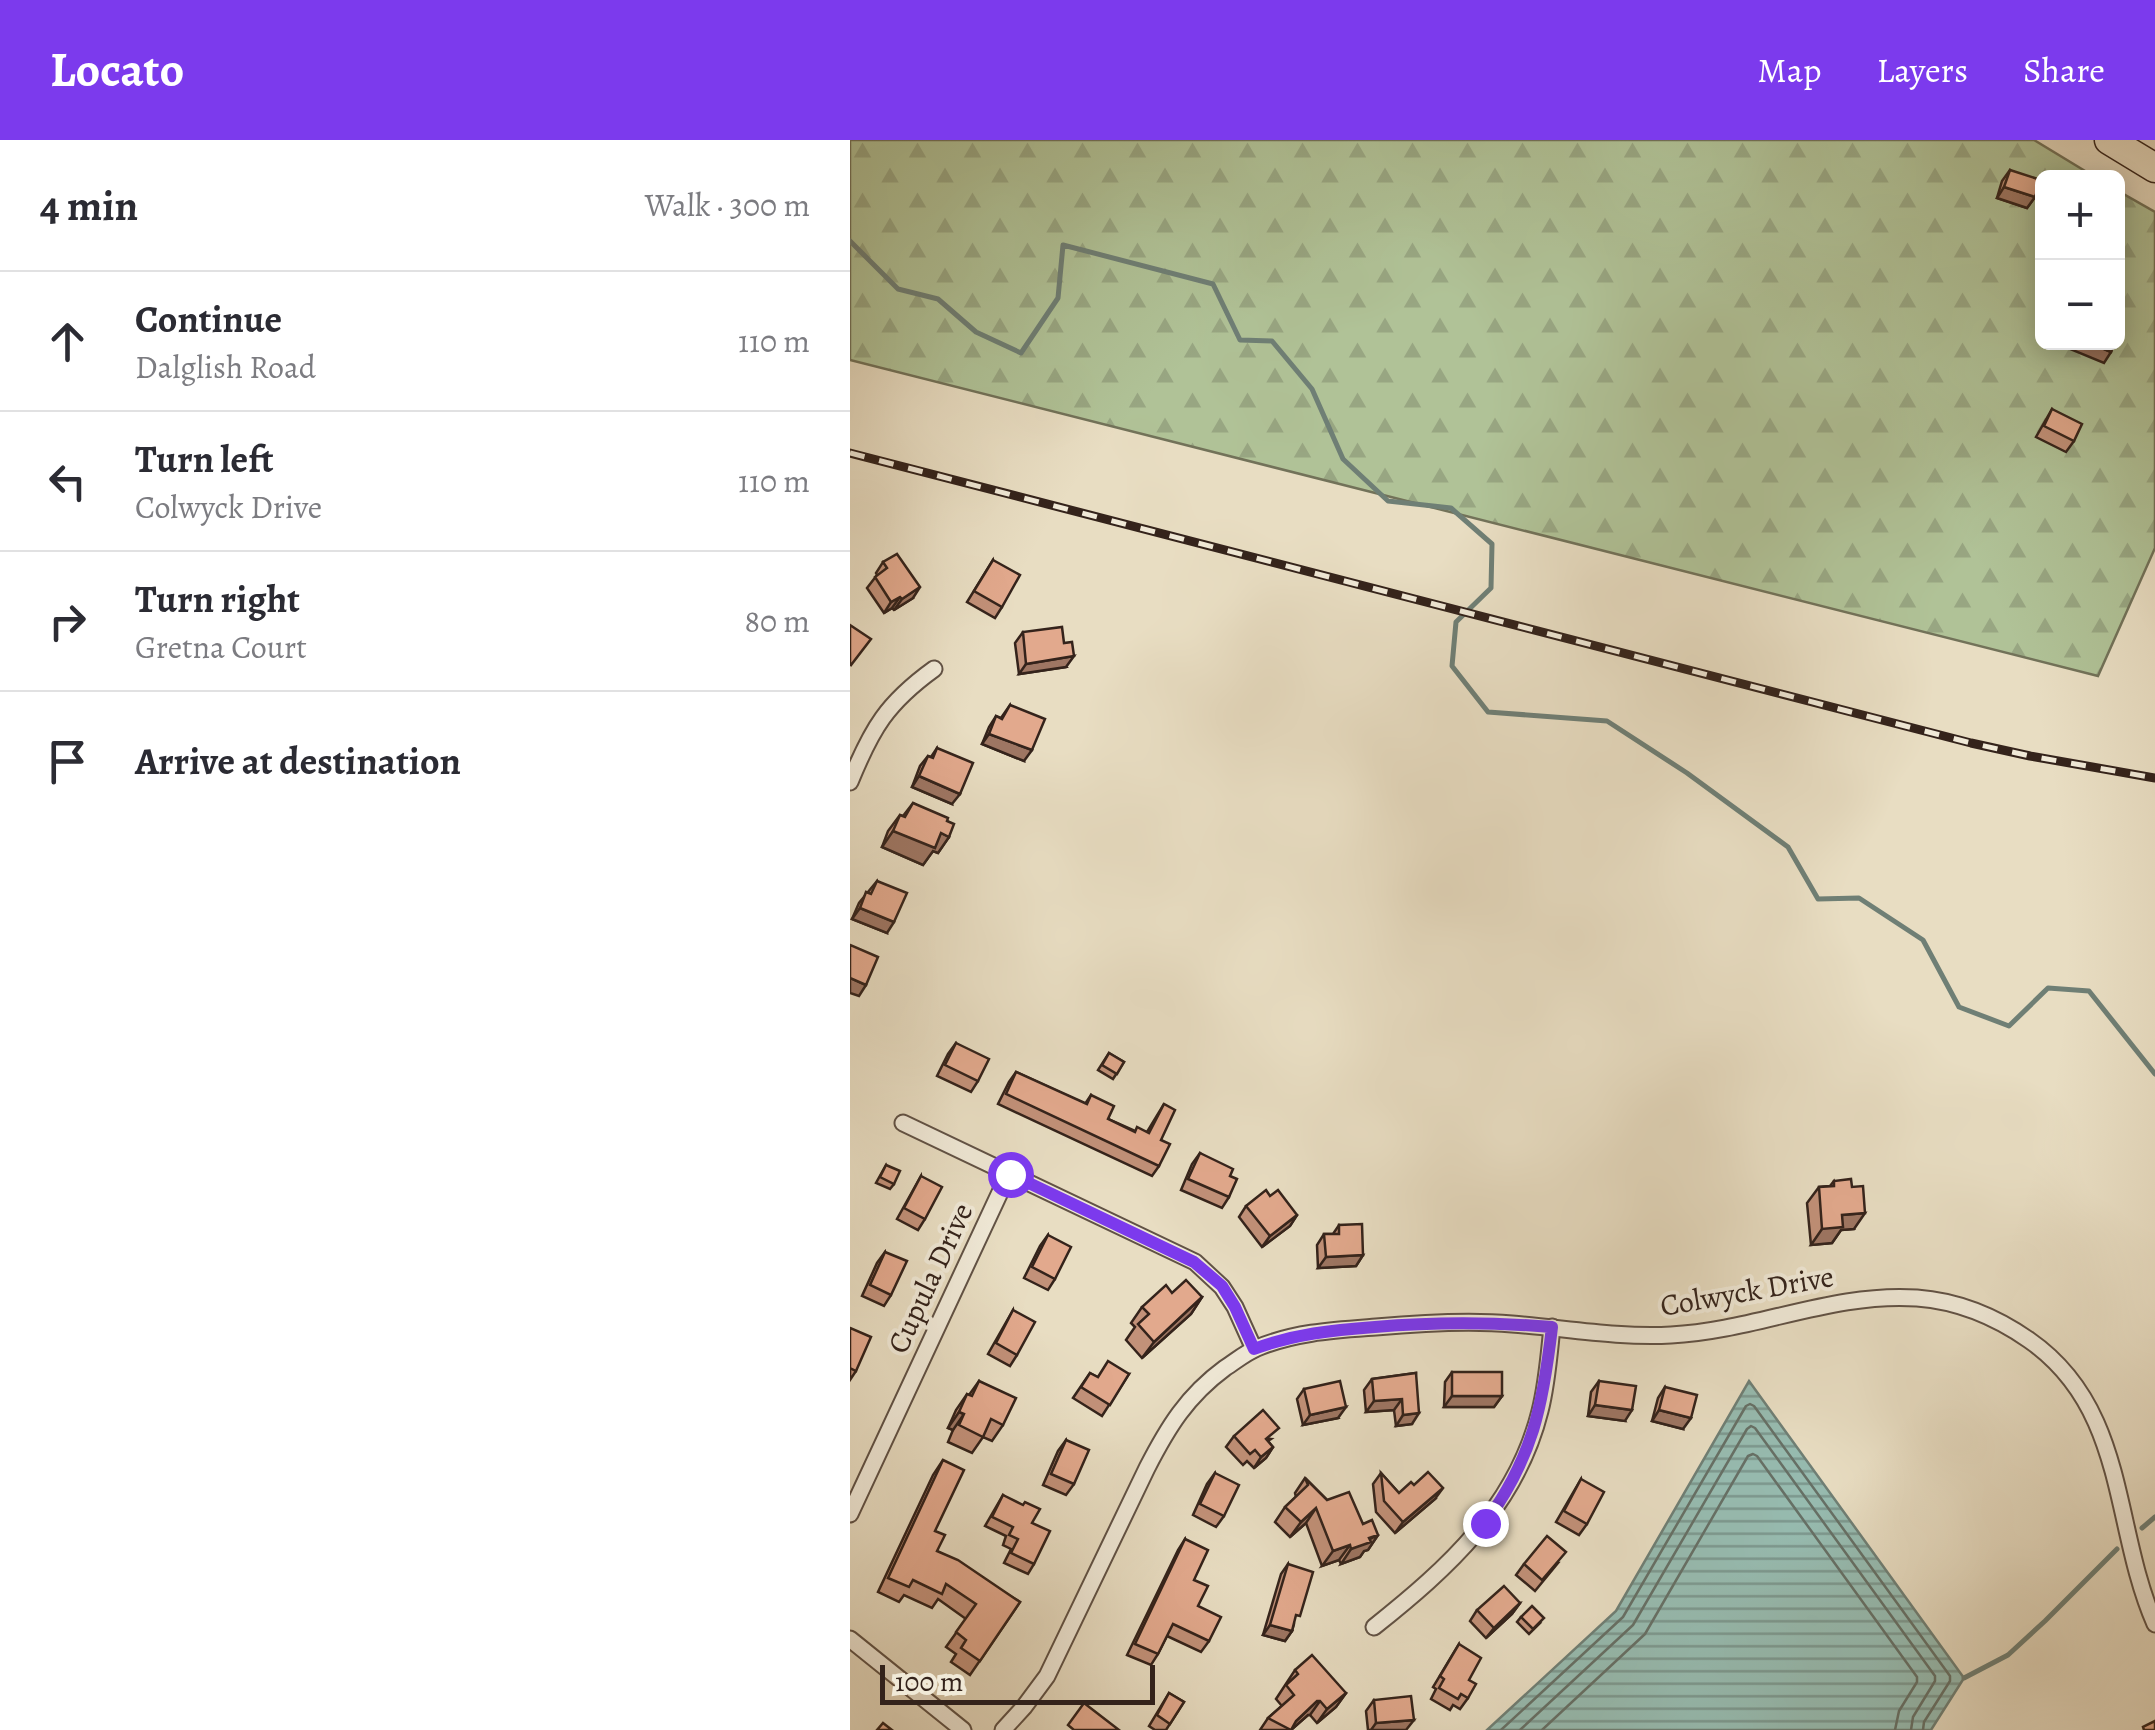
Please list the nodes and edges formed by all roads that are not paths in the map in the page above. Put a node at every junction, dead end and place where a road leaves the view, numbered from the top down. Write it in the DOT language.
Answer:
graph roads {
  1 [pos="2109,140"];
  2 [pos="2155,168"];
  3 [pos="934,669"];
  4 [pos="850,782"];
  5 [pos="903,1123"];
  6 [pos="1010,1174"];
  7 [pos="1552,1327"];
  8 [pos="1254,1349"];
  9 [pos="850,1514"];
  10 [pos="2155,1624"];
  11 [pos="1374,1627"];
  12 [pos="850,1639"];
  13 [pos="962,1730"];
  14 [pos="1002,1730"];
  1 -- 2 [label="highway"];
  3 -- 4 [label="street"];
  5 -- 6 [label="street"];
  6 -- 8 [label="street"];
  6 -- 9 [label="street, Cupula Drive"];
  7 -- 8 [label="street, Colwyck Drive"];
  7 -- 10 [label="street, Colwyck Drive"];
  7 -- 11 [label="street"];
  8 -- 14 [label="street, Colwyck Drive"];
  12 -- 13 [label="street"];
}
